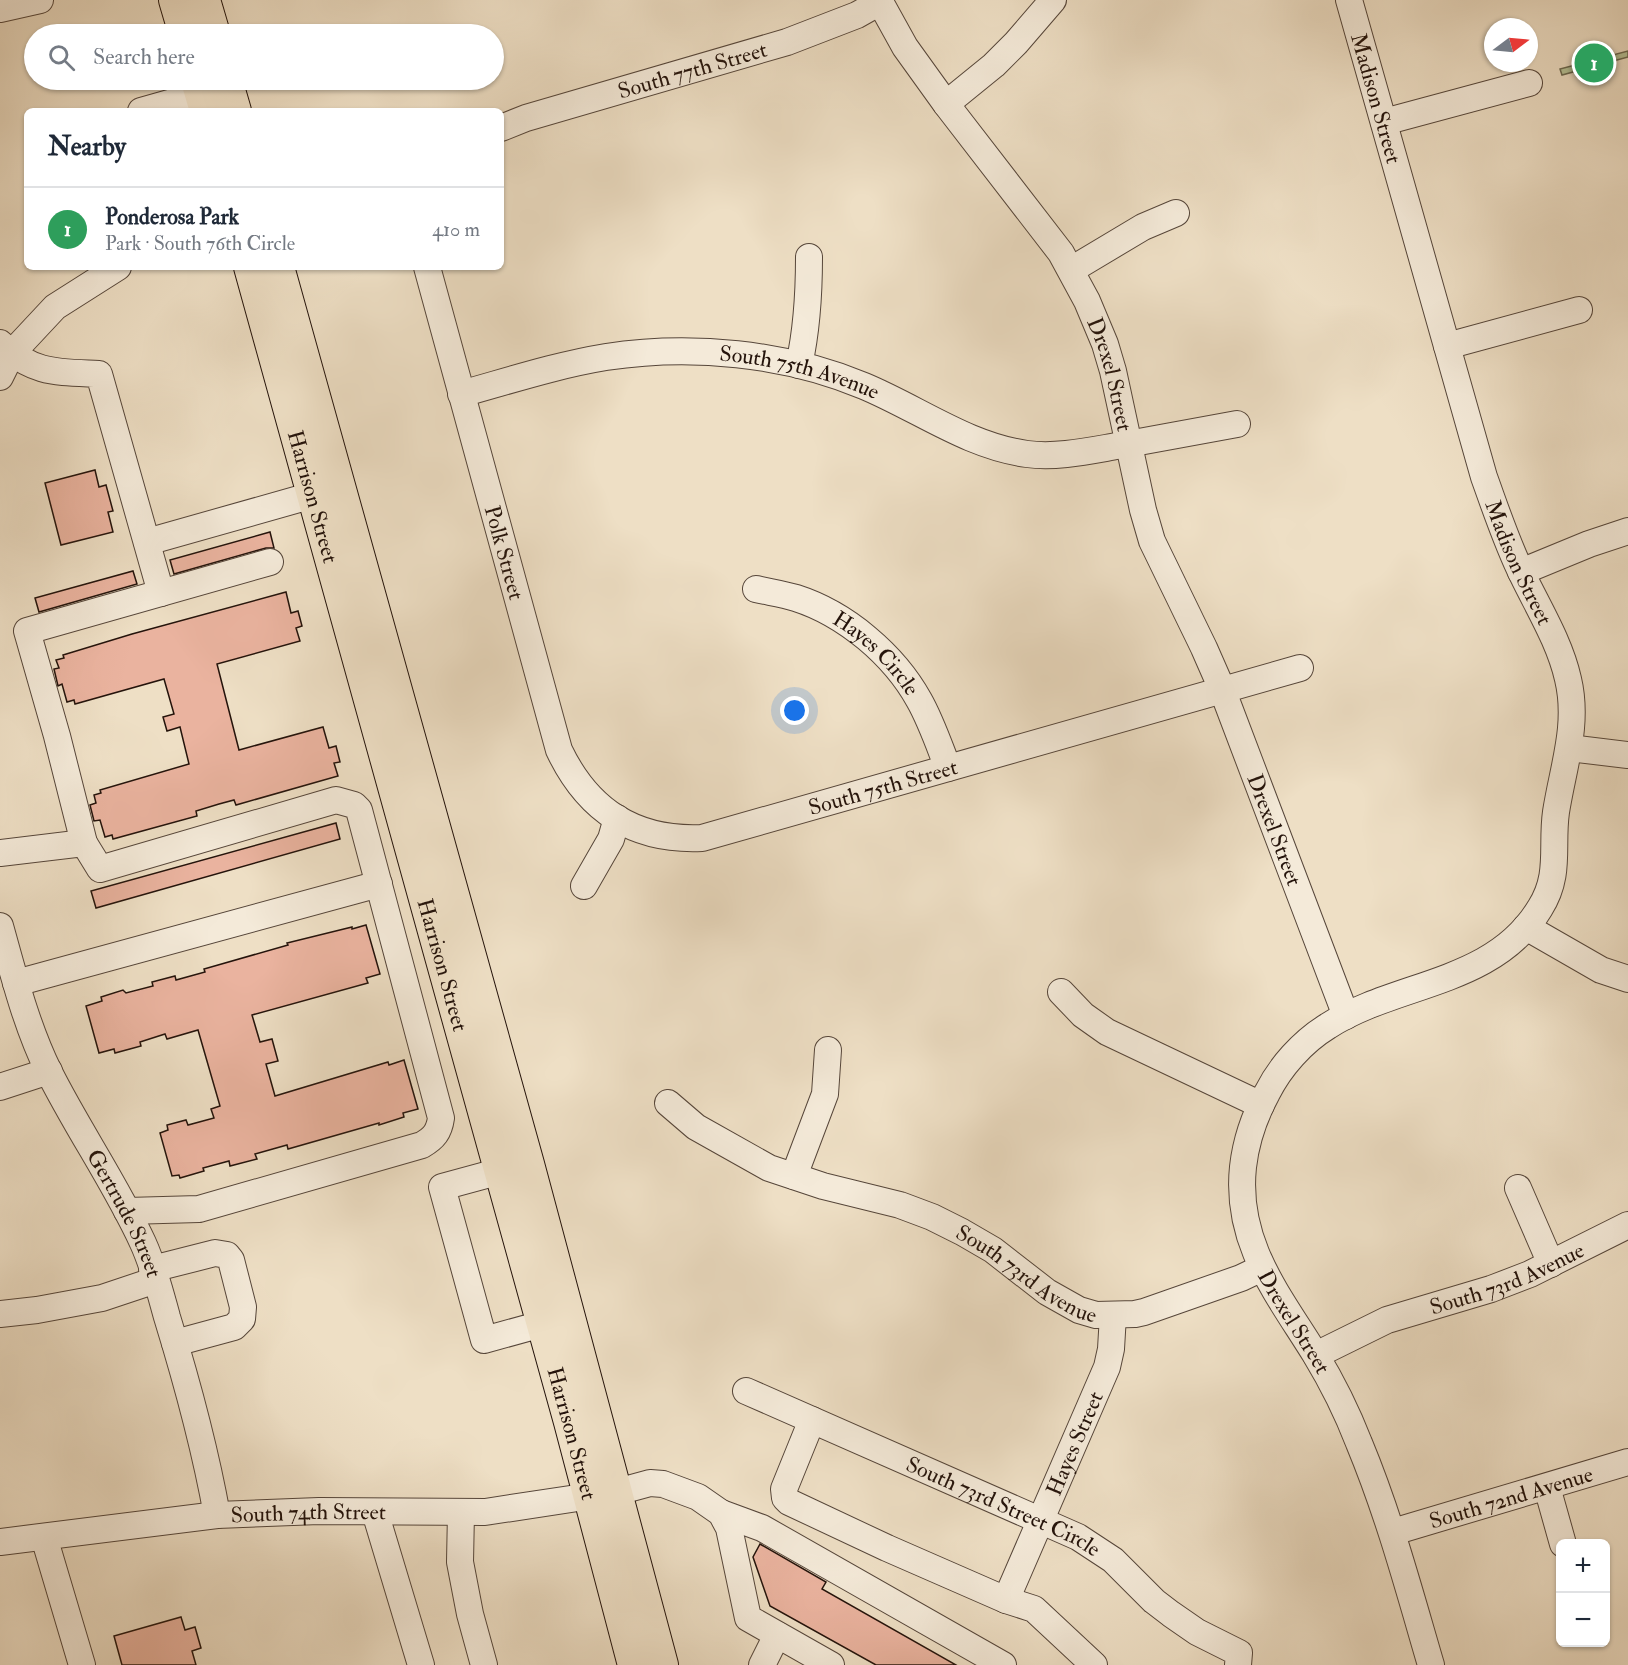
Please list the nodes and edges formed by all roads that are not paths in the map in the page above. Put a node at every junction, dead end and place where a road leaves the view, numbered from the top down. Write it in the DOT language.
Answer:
graph roads {
  1 [pos="40,0"];
  2 [pos="175,0"];
  3 [pos="204,0"];
  4 [pos="1053,0"];
  5 [pos="1349,0"];
  6 [pos="879,1"];
  7 [pos="0,9"];
  8 [pos="182,24"];
  9 [pos="211,24"];
  10 [pos="1529,83"];
  11 [pos="208,91"];
  12 [pos="946,104"];
  13 [pos="151,108"];
  14 [pos="231,108"];
  15 [pos="1384,122"];
  16 [pos="504,127"];
  17 [pos="1176,213"];
  18 [pos="809,257"];
  19 [pos="113,270"];
  20 [pos="251,270"];
  21 [pos="279,270"];
  22 [pos="428,270"];
  23 [pos="1071,270"];
  24 [pos="1579,310"];
  25 [pos="1447,346"];
  26 [pos="6,348"];
  27 [pos="799,365"];
  28 [pos="0,377"];
  29 [pos="460,394"];
  30 [pos="1238,424"];
  31 [pos="1129,444"];
  32 [pos="313,495"];
  33 [pos="1628,531"];
  34 [pos="147,542"];
  35 [pos="270,562"];
  36 [pos="1521,572"];
  37 [pos="756,589"];
  38 [pos="161,593"];
  39 [pos="1300,668"];
  40 [pos="1222,689"];
  41 [pos="1569,748"];
  42 [pos="1628,755"];
  43 [pos="948,768"];
  44 [pos="617,818"];
  45 [pos="84,843"];
  46 [pos="0,854"];
  47 [pos="379,884"];
  48 [pos="584,886"];
  49 [pos="0,926"];
  50 [pos="1526,927"];
  51 [pos="1628,979"];
  52 [pos="16,983"];
  53 [pos="1060,992"];
  54 [pos="1346,1016"];
  55 [pos="828,1050"];
  56 [pos="49,1071"];
  57 [pos="0,1088"];
  58 [pos="668,1103"];
  59 [pos="1261,1105"];
  60 [pos="514,1167"];
  61 [pos="795,1176"];
  62 [pos="1518,1188"];
  63 [pos="128,1211"];
  64 [pos="1628,1225"];
  65 [pos="1551,1264"];
  66 [pos="1262,1268"];
  67 [pos="154,1275"];
  68 [pos="0,1314"];
  69 [pos="1113,1315"];
  70 [pos="542,1324"];
  71 [pos="175,1343"];
  72 [pos="1316,1355"];
  73 [pos="746,1391"];
  74 [pos="812,1420"];
  75 [pos="1628,1462"];
  76 [pos="1547,1487"];
  77 [pos="602,1494"];
  78 [pos="375,1512"];
  79 [pos="461,1512"];
  80 [pos="721,1513"];
  81 [pos="217,1515"];
  82 [pos="1042,1520"];
  83 [pos="1392,1532"];
  84 [pos="44,1537"];
  85 [pos="1562,1539"];
  86 [pos="0,1542"];
  87 [pos="1006,1600"];
  88 [pos="777,1635"];
  89 [pos="1239,1659"];
  90 [pos="82,1665"];
  91 [pos="421,1665"];
  92 [pos="484,1665"];
  93 [pos="634,1665"];
  94 [pos="662,1665"];
  95 [pos="762,1665"];
  96 [pos="831,1665"];
  97 [pos="1003,1665"];
  98 [pos="1094,1665"];
  99 [pos="1431,1665"];
  1 -- 7 [label="street"];
  2 -- 8 [label="main road"];
  3 -- 9 [label="main road"];
  4 -- 12 [label="street"];
  5 -- 15 [label="street, Madison Street"];
  6 -- 12 [label="street, Drexel Street"];
  6 -- 16 [label="street, South 77th Street"];
  10 -- 15 [label="street"];
  11 -- 13 [label="street"];
  11 -- 14 [label="main road"];
  12 -- 23 [label="street, Drexel Street"];
  15 -- 25 [label="street, Madison Street"];
  17 -- 23 [label="street"];
  18 -- 27 [label="street"];
  19 -- 26 [label="street"];
  20 -- 32 [label="main road, Harrison Street"];
  21 -- 60 [label="main road, Harrison Street"];
  22 -- 29 [label="street, Polk Street"];
  23 -- 31 [label="street, Drexel Street"];
  24 -- 25 [label="street"];
  25 -- 36 [label="street, Madison Street"];
  26 -- 28 [label="street"];
  26 -- 34 [label="street"];
  27 -- 29 [label="street, South 75th Avenue"];
  27 -- 31 [label="street, South 75th Avenue"];
  29 -- 44 [label="street, Polk Street"];
  30 -- 31 [label="street, South 75th Avenue"];
  31 -- 40 [label="street, Drexel Street"];
  32 -- 34 [label="street"];
  32 -- 60 [label="main road, Harrison Street"];
  33 -- 36 [label="street"];
  34 -- 38 [label="street"];
  35 -- 38 [label="street"];
  36 -- 41 [label="street, Madison Street"];
  37 -- 43 [label="street, Hayes Circle"];
  38 -- 45 [label="street"];
  39 -- 40 [label="street, South 75th Street"];
  40 -- 43 [label="street, South 75th Street"];
  40 -- 54 [label="street, Drexel Street"];
  41 -- 42 [label="street"];
  41 -- 50 [label="street, Madison Street"];
  43 -- 44 [label="street, South 75th Street"];
  44 -- 48 [label="street"];
  45 -- 46 [label="street"];
  45 -- 47 [label="street"];
  47 -- 52 [label="street"];
  47 -- 63 [label="street"];
  49 -- 52 [label="street, Gertrude Street"];
  50 -- 51 [label="street"];
  50 -- 54 [label="street, Madison Street"];
  52 -- 56 [label="street, Gertrude Street"];
  53 -- 59 [label="street"];
  54 -- 59 [label="street, Drexel Street"];
  55 -- 61 [label="street"];
  56 -- 57 [label="street"];
  56 -- 63 [label="street, Gertrude Street"];
  58 -- 61 [label="street, South 73rd Avenue"];
  59 -- 66 [label="street, Drexel Street"];
  60 -- 70 [label="main road, Harrison Street"];
  60 -- 70 [label="street"];
  60 -- 77 [label="main road, Harrison Street"];
  61 -- 69 [label="street, South 73rd Avenue"];
  62 -- 65 [label="street"];
  63 -- 67 [label="street, Gertrude Street"];
  64 -- 65 [label="street, South 73rd Avenue"];
  65 -- 72 [label="street, South 73rd Avenue"];
  66 -- 69 [label="street, South 73rd Avenue"];
  66 -- 72 [label="street, Drexel Street"];
  67 -- 68 [label="street"];
  67 -- 71 [label="street, Gertrude Street"];
  67 -- 71 [label="street"];
  69 -- 82 [label="street, Hayes Street"];
  70 -- 77 [label="main road, Harrison Street"];
  71 -- 81 [label="street, Gertrude Street"];
  72 -- 83 [label="street, Drexel Street"];
  73 -- 74 [label="street, South 73rd Street Circle"];
  74 -- 82 [label="street, South 73rd Street Circle"];
  74 -- 87 [label="street"];
  75 -- 76 [label="street, South 72nd Avenue"];
  76 -- 83 [label="street, South 72nd Avenue"];
  76 -- 85 [label="street"];
  77 -- 79 [label="street, South 74th Street"];
  77 -- 80 [label="street, South 74th Street"];
  77 -- 93 [label="main road, Harrison Street"];
  77 -- 94 [label="main road, Harrison Street"];
  78 -- 79 [label="street, South 74th Street"];
  78 -- 81 [label="street, South 74th Street"];
  78 -- 91 [label="street"];
  79 -- 92 [label="street"];
  80 -- 88 [label="street"];
  80 -- 97 [label="street, South 74th Street"];
  81 -- 84 [label="street, South 74th Street"];
  82 -- 87 [label="street, Hayes Street"];
  82 -- 89 [label="street, South 73rd Street Circle"];
  83 -- 99 [label="street, Drexel Street"];
  84 -- 86 [label="street, South 74th Street"];
  84 -- 90 [label="street"];
  87 -- 98 [label="street"];
  88 -- 95 [label="street"];
  88 -- 96 [label="street"];
}
